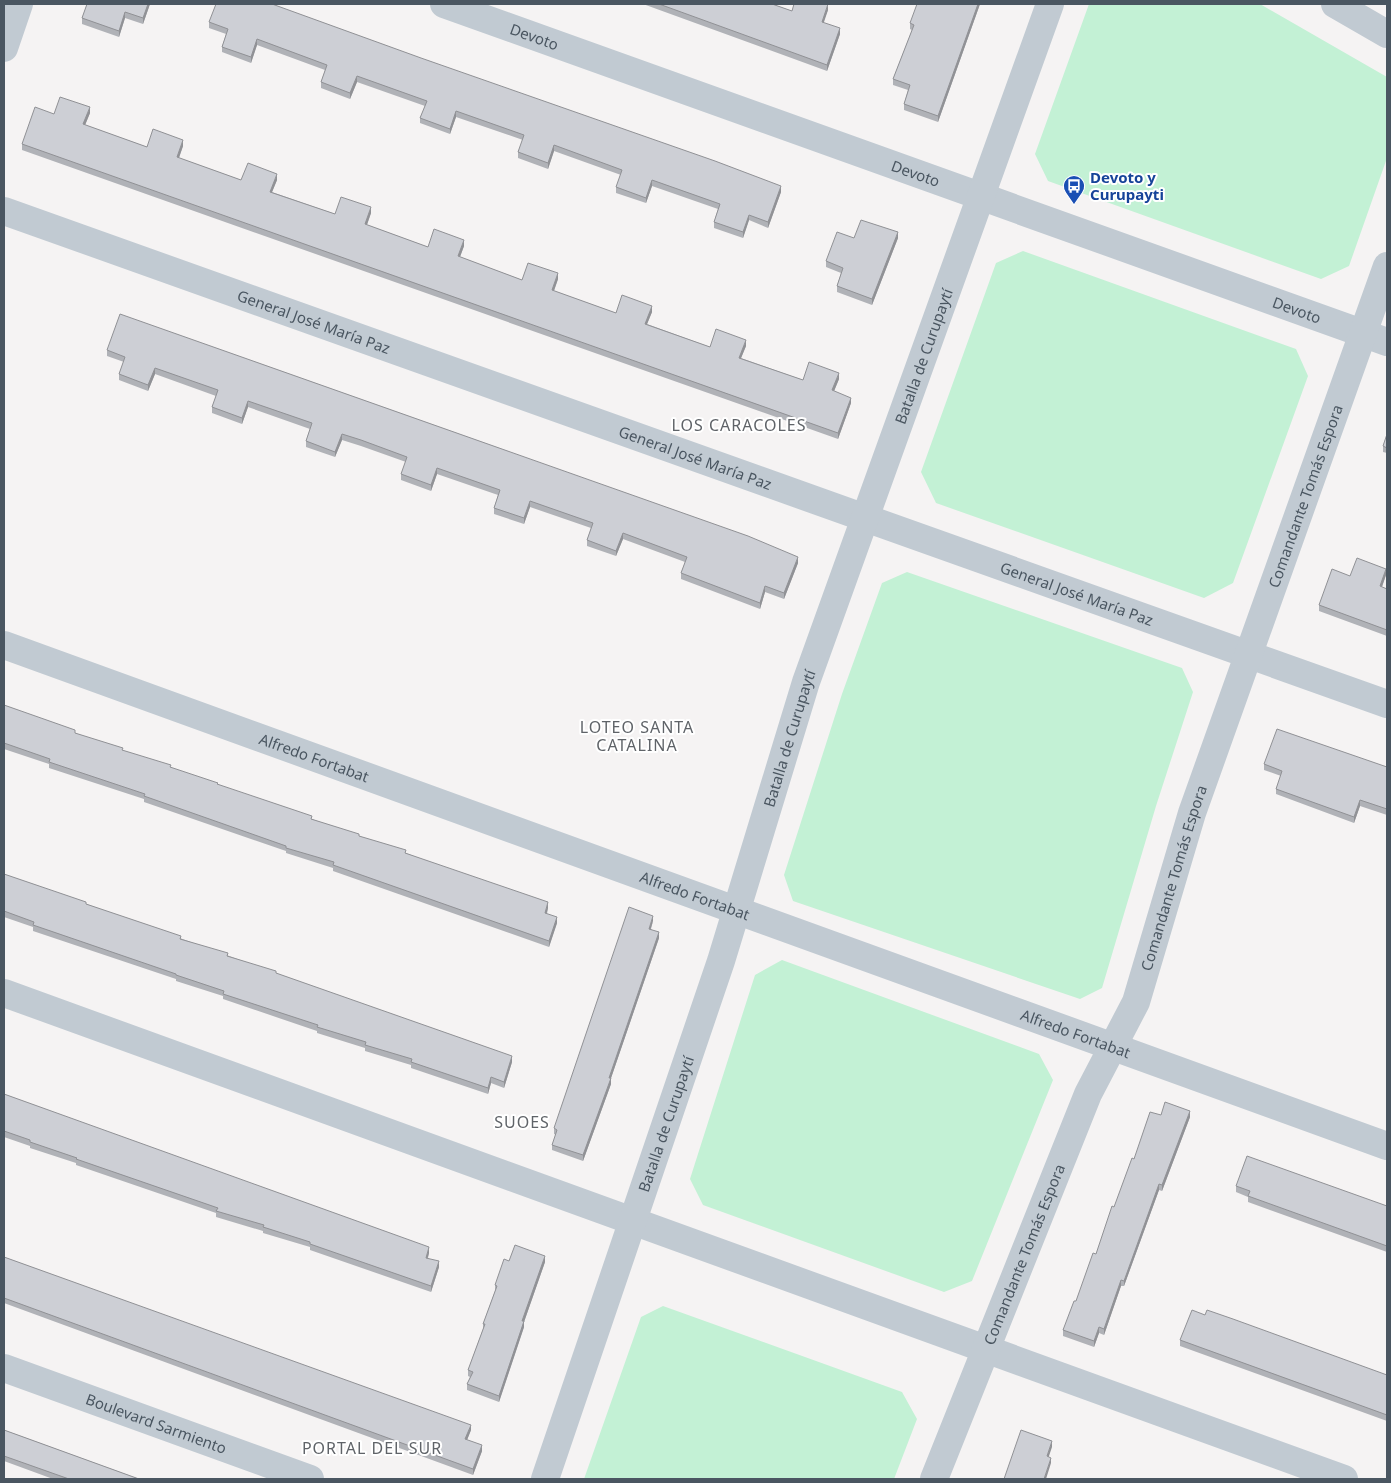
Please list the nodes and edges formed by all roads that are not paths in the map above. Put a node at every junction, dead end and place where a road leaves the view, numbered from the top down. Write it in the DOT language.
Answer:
graph roads {
  1 [pos="19,4"];
  2 [pos="444,4"];
  3 [pos="1050,4"];
  4 [pos="1334,4"];
  5 [pos="1387,34"];
  6 [pos="4,48"];
  7 [pos="981,196"];
  8 [pos="4,211"];
  9 [pos="1387,266"];
  10 [pos="1375,338"];
  11 [pos="864,518"];
  12 [pos="4,645"];
  13 [pos="1248,654"];
  14 [pos="1387,704"];
  15 [pos="736,910"];
  16 [pos="4,993"];
  17 [pos="1112,1046"];
  18 [pos="1387,1146"];
  19 [pos="633,1222"];
  20 [pos="986,1349"];
  21 [pos="4,1368"];
  22 [pos="310,1479"];
  23 [pos="545,1479"];
  24 [pos="934,1479"];
  25 [pos="1344,1479"];
  1 -- 6 [label="street"];
  2 -- 7 [label="street, Devoto"];
  3 -- 7 [label="street, Batalla de Curupaytí"];
  4 -- 5 [label="street"];
  7 -- 10 [label="street, Devoto"];
  7 -- 11 [label="street, Batalla de Curupaytí"];
  8 -- 11 [label="street, General José María Paz"];
  9 -- 10 [label="street, Comandante Tomás Espora"];
  10 -- 13 [label="street, Comandante Tomás Espora"];
  11 -- 13 [label="street, General José María Paz"];
  11 -- 15 [label="street, Batalla de Curupaytí"];
  12 -- 15 [label="street, Alfredo Fortabat"];
  13 -- 14 [label="street, General José María Paz"];
  13 -- 17 [label="street, Comandante Tomás Espora"];
  15 -- 17 [label="street, Alfredo Fortabat"];
  15 -- 19 [label="street, Batalla de Curupaytí"];
  16 -- 19 [label="street"];
  17 -- 18 [label="street, Alfredo Fortabat"];
  17 -- 20 [label="street, Comandante Tomás Espora"];
  19 -- 20 [label="street"];
  19 -- 23 [label="street, Batalla de Curupaytí"];
  20 -- 24 [label="street, Comandante Tomás Espora"];
  20 -- 25 [label="street"];
  21 -- 22 [label="street, Boulevard Sarmiento"];
}
